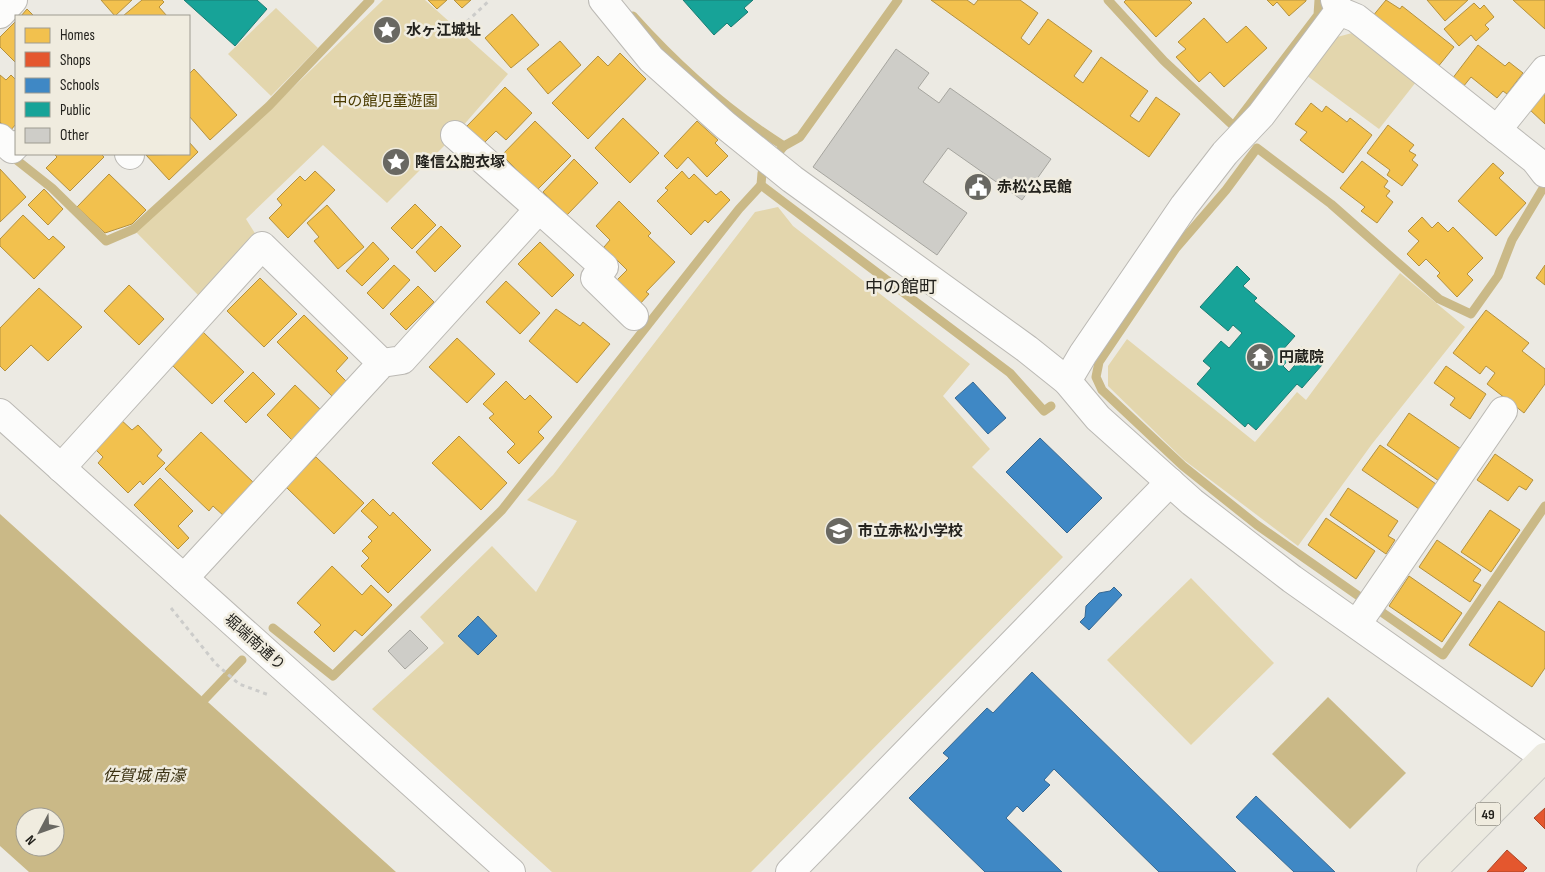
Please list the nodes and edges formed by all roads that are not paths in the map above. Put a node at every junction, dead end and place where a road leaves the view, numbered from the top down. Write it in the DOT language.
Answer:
graph roads {
  1 [pos="13,0"];
  2 [pos="603,0"];
  3 [pos="1337,6"];
  4 [pos="0,14"];
  5 [pos="1545,70"];
  6 [pos="1497,130"];
  7 [pos="455,135"];
  8 [pos="0,138"];
  9 [pos="15,146"];
  10 [pos="1545,173"];
  11 [pos="539,209"];
  12 [pos="634,316"];
  13 [pos="382,363"];
  14 [pos="1067,381"];
  15 [pos="1504,411"];
  16 [pos="0,413"];
  17 [pos="62,468"];
  18 [pos="1170,482"];
  19 [pos="184,578"];
  20 [pos="1367,611"];
  21 [pos="1545,757"];
  22 [pos="1438,870"];
  23 [pos="511,872"];
  24 [pos="790,872"];
  1 -- 4 [label="street"];
  2 -- 14 [label="street"];
  3 -- 6 [label="street"];
  3 -- 14 [label="street"];
  5 -- 6 [label="street"];
  6 -- 10 [label="street"];
  7 -- 11 [label="street"];
  8 -- 9 [label="street"];
  11 -- 12 [label="street"];
  11 -- 13 [label="street"];
  13 -- 17 [label="street"];
  13 -- 19 [label="street"];
  14 -- 18 [label="street"];
  15 -- 20 [label="street"];
  16 -- 17 [label="street, 堀端南通り"];
  17 -- 19 [label="street, 堀端南通り"];
  18 -- 20 [label="street"];
  18 -- 24 [label="street"];
  19 -- 23 [label="street, 堀端南通り"];
  20 -- 21 [label="street"];
  21 -- 22 [label="main road, 49"];
}
